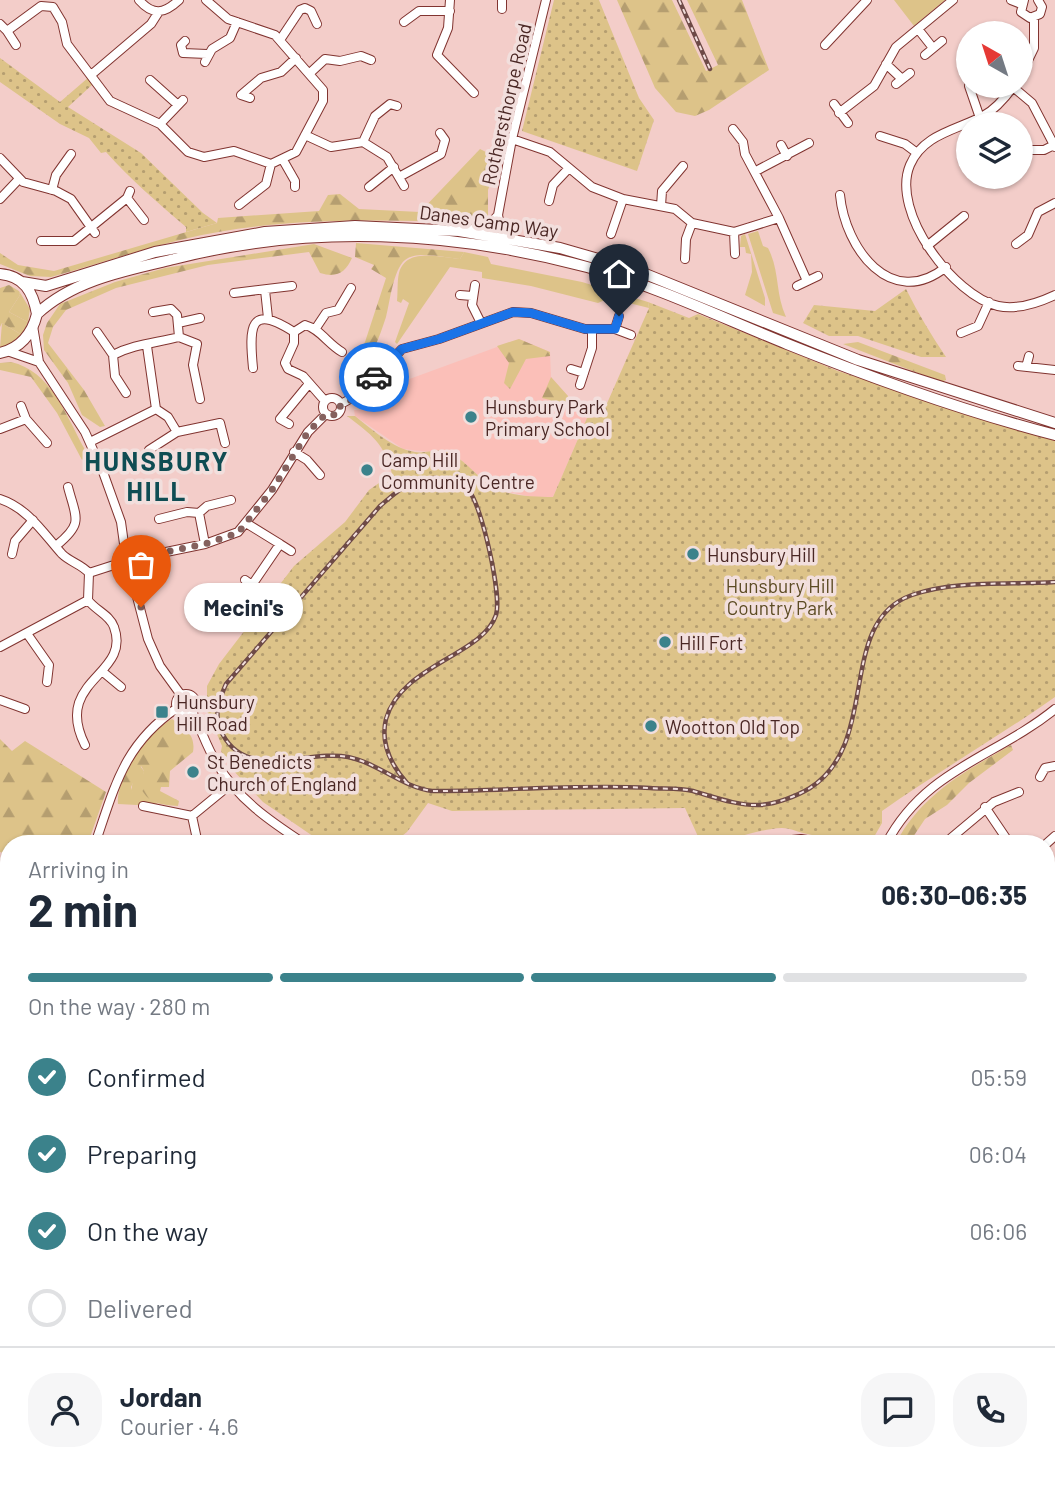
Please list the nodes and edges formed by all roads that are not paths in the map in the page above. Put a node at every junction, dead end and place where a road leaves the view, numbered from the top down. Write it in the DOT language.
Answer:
graph roads {
  1 [pos="139,0"];
  2 [pos="179,0"];
  3 [pos="206,0"];
  4 [pos="450,0"];
  5 [pos="546,0"];
  6 [pos="867,0"];
  7 [pos="953,0"];
  8 [pos="1011,0"];
  9 [pos="1038,0"];
  10 [pos="50,2"];
  11 [pos="1023,2"];
  12 [pos="302,4"];
  13 [pos="450,11"];
  14 [pos="158,13"];
  15 [pos="1034,18"];
  16 [pos="237,22"];
  17 [pos="404,22"];
  18 [pos="0,24"];
  19 [pos="317,24"];
  20 [pos="918,29"];
  21 [pos="7,31"];
  22 [pos="280,40"];
  23 [pos="185,41"];
  24 [pos="942,41"];
  25 [pos="16,45"];
  26 [pos="825,45"];
  27 [pos="933,48"];
  28 [pos="1033,50"];
  29 [pos="925,55"];
  30 [pos="296,58"];
  31 [pos="371,60"];
  32 [pos="886,64"];
  33 [pos="310,73"];
  34 [pos="910,73"];
  35 [pos="91,75"];
  36 [pos="150,80"];
  37 [pos="474,93"];
  38 [pos="250,98"];
  39 [pos="1004,98"];
  40 [pos="1027,98"];
  41 [pos="834,104"];
  42 [pos="397,106"];
  43 [pos="989,112"];
  44 [pos="839,113"];
  45 [pos="848,123"];
  46 [pos="160,124"];
  47 [pos="956,127"];
  48 [pos="733,129"];
  49 [pos="440,133"];
  50 [pos="885,134"];
  51 [pos="305,135"];
  52 [pos="512,139"];
  53 [pos="363,142"];
  54 [pos="808,143"];
  55 [pos="781,145"];
  56 [pos="1054,146"];
  57 [pos="1033,150"];
  58 [pos="917,153"];
  59 [pos="71,155"];
  60 [pos="787,156"];
  61 [pos="0,158"];
  62 [pos="283,160"];
  63 [pos="271,164"];
  64 [pos="682,166"];
  65 [pos="394,167"];
  66 [pos="569,168"];
  67 [pos="756,171"];
  68 [pos="19,179"];
  69 [pos="295,187"];
  70 [pos="369,187"];
  71 [pos="52,190"];
  72 [pos="0,199"];
  73 [pos="624,200"];
  74 [pos="549,201"];
  75 [pos="1055,203"];
  76 [pos="239,205"];
  77 [pos="830,205"];
  78 [pos="660,206"];
  79 [pos="498,215"];
  80 [pos="965,215"];
  81 [pos="779,218"];
  82 [pos="144,219"];
  83 [pos="692,223"];
  84 [pos="94,230"];
  85 [pos="459,231"];
  86 [pos="734,232"];
  87 [pos="611,234"];
  88 [pos="509,238"];
  89 [pos="41,241"];
  90 [pos="57,241"];
  91 [pos="927,246"];
  92 [pos="1016,246"];
  93 [pos="58,251"];
  94 [pos="735,254"];
  95 [pos="685,259"];
  96 [pos="946,267"];
  97 [pos="2,273"];
  98 [pos="818,276"];
  99 [pos="807,281"];
  100 [pos="22,282"];
  101 [pos="475,285"];
  102 [pos="292,286"];
  103 [pos="797,286"];
  104 [pos="351,288"];
  105 [pos="265,290"];
  106 [pos="234,293"];
  107 [pos="460,295"];
  108 [pos="1055,295"];
  109 [pos="472,296"];
  110 [pos="989,302"];
  111 [pos="153,312"];
  112 [pos="37,314"];
  113 [pos="619,316"];
  114 [pos="200,318"];
  115 [pos="268,318"];
  116 [pos="178,323"];
  117 [pos="481,323"];
  118 [pos="33,326"];
  119 [pos="316,328"];
  120 [pos="615,329"];
  121 [pos="592,330"];
  122 [pos="97,332"];
  123 [pos="294,332"];
  124 [pos="631,335"];
  125 [pos="967,335"];
  126 [pos="179,337"];
  127 [pos="147,346"];
  128 [pos="3,352"];
  129 [pos="342,352"];
  130 [pos="113,355"];
  131 [pos="1029,356"];
  132 [pos="39,362"];
  133 [pos="253,368"];
  134 [pos="571,369"];
  135 [pos="1055,370"];
  136 [pos="584,373"];
  137 [pos="308,385"];
  138 [pos="580,385"];
  139 [pos="126,393"];
  140 [pos="200,399"];
  141 [pos="325,401"];
  142 [pos="341,404"];
  143 [pos="21,406"];
  144 [pos="156,409"];
  145 [pos="326,414"];
  146 [pos="26,419"];
  147 [pos="1055,423"];
  148 [pos="289,424"];
  149 [pos="0,429"];
  150 [pos="177,432"];
  151 [pos="1055,435"];
  152 [pos="90,442"];
  153 [pos="225,443"];
  154 [pos="44,444"];
  155 [pos="294,452"];
  156 [pos="158,464"];
  157 [pos="320,475"];
  158 [pos="68,487"];
  159 [pos="0,499"];
  160 [pos="232,500"];
  161 [pos="199,513"];
  162 [pos="159,519"];
  163 [pos="33,520"];
  164 [pos="246,523"];
  165 [pos="205,544"];
  166 [pos="280,544"];
  167 [pos="57,545"];
  168 [pos="9,549"];
  169 [pos="125,551"];
  170 [pos="290,551"];
  171 [pos="136,558"];
  172 [pos="117,564"];
  173 [pos="130,570"];
  174 [pos="89,573"];
  175 [pos="262,593"];
  176 [pos="88,600"];
  177 [pos="28,635"];
  178 [pos="1,643"];
  179 [pos="103,671"];
  180 [pos="47,682"];
  181 [pos="121,687"];
  182 [pos="181,695"];
  183 [pos="0,700"];
  184 [pos="177,708"];
  185 [pos="1055,709"];
  186 [pos="21,711"];
  187 [pos="192,712"];
  188 [pos="85,745"];
  189 [pos="1055,766"];
  190 [pos="1040,777"];
  191 [pos="231,784"];
  192 [pos="1015,796"];
  193 [pos="143,806"];
  194 [pos="985,807"];
  195 [pos="192,816"];
  196 [pos="98,835"];
  197 [pos="196,835"];
  198 [pos="292,835"];
  199 [pos="892,835"];
  200 [pos="953,835"];
  201 [pos="1004,835"];
  1 -- 14 [label="street"];
  2 -- 14 [label="street"];
  3 -- 16 [label="street"];
  4 -- 13 [label="street"];
  5 -- 52 [label="street, Rothersthorpe Road"];
  6 -- 26 [label="street"];
  7 -- 20 [label="street"];
  8 -- 11 [label="street"];
  9 -- 15 [label="street"];
  10 -- 21 [label="street"];
  10 -- 35 [label="street"];
  11 -- 15 [label="street"];
  12 -- 19 [label="street"];
  12 -- 22 [label="street"];
  13 -- 17 [label="street"];
  13 -- 37 [label="street"];
  14 -- 35 [label="street"];
  15 -- 28 [label="street"];
  16 -- 22 [label="street"];
  16 -- 23 [label="street"];
  18 -- 21 [label="street"];
  20 -- 27 [label="street"];
  20 -- 32 [label="street"];
  21 -- 25 [label="street"];
  22 -- 30 [label="street"];
  24 -- 27 [label="street"];
  27 -- 29 [label="street"];
  30 -- 33 [label="street"];
  30 -- 38 [label="street"];
  31 -- 33 [label="street"];
  32 -- 34 [label="street"];
  32 -- 44 [label="street"];
  33 -- 51 [label="street"];
  35 -- 46 [label="street"];
  36 -- 46 [label="street"];
  39 -- 43 [label="street"];
  40 -- 56 [label="street"];
  41 -- 44 [label="street"];
  42 -- 53 [label="street"];
  44 -- 45 [label="street"];
  46 -- 63 [label="street"];
  47 -- 58 [label="street"];
  48 -- 67 [label="street"];
  49 -- 65 [label="street"];
  50 -- 58 [label="street"];
  51 -- 53 [label="street"];
  51 -- 62 [label="street"];
  52 -- 66 [label="street"];
  52 -- 79 [label="street, Rothersthorpe Road"];
  53 -- 65 [label="street"];
  54 -- 60 [label="street"];
  55 -- 60 [label="street"];
  56 -- 57 [label="street"];
  58 -- 91 [label="street"];
  59 -- 71 [label="street"];
  60 -- 67 [label="street"];
  61 -- 68 [label="street"];
  62 -- 63 [label="street"];
  62 -- 69 [label="street"];
  63 -- 76 [label="street"];
  64 -- 78 [label="street"];
  65 -- 70 [label="street"];
  66 -- 73 [label="street"];
  66 -- 74 [label="street"];
  67 -- 81 [label="street"];
  68 -- 71 [label="street"];
  68 -- 72 [label="street"];
  71 -- 84 [label="street"];
  73 -- 78 [label="street"];
  73 -- 87 [label="street"];
  75 -- 92 [label="street"];
  77 -- 96 [label="street"];
  78 -- 83 [label="street"];
  79 -- 85 [label="street, Rothersthorpe Road"];
  79 -- 88 [label="street, Rothersthorpe Road"];
  80 -- 91 [label="street"];
  81 -- 86 [label="street"];
  81 -- 99 [label="street"];
  82 -- 84 [label="street"];
  83 -- 86 [label="street"];
  83 -- 95 [label="street"];
  84 -- 90 [label="street"];
  85 -- 88 [label="highway, Danes Camp Way"];
  85 -- 100 [label="highway, Danes Camp Way"];
  86 -- 94 [label="street"];
  88 -- 147 [label="highway, Danes Camp Way"];
  89 -- 90 [label="street"];
  90 -- 93 [label="street"];
  91 -- 96 [label="street"];
  96 -- 110 [label="street"];
  97 -- 100 [label="highway"];
  98 -- 99 [label="street"];
  99 -- 103 [label="street"];
  100 -- 112 [label="highway"];
  101 -- 109 [label="street"];
  102 -- 105 [label="street"];
  104 -- 119 [label="street"];
  105 -- 106 [label="street"];
  105 -- 115 [label="street"];
  107 -- 109 [label="street"];
  108 -- 110 [label="street"];
  109 -- 117 [label="street"];
  110 -- 125 [label="street"];
  111 -- 116 [label="street"];
  112 -- 118 [label="highway"];
  112 -- 151 [label="highway, Danes Camp Way"];
  113 -- 120 [label="street"];
  114 -- 116 [label="street"];
  115 -- 123 [label="street"];
  115 -- 133 [label="street"];
  116 -- 126 [label="street"];
  117 -- 121 [label="street"];
  117 -- 142 [label="street"];
  118 -- 128 [label="highway"];
  118 -- 132 [label="street"];
  119 -- 123 [label="street"];
  119 -- 129 [label="street"];
  120 -- 121 [label="street"];
  120 -- 124 [label="street"];
  121 -- 136 [label="street"];
  122 -- 130 [label="street"];
  123 -- 137 [label="street"];
  126 -- 127 [label="street"];
  126 -- 140 [label="street"];
  127 -- 130 [label="street"];
  127 -- 144 [label="street"];
  128 -- 132 [label="street"];
  130 -- 139 [label="street"];
  131 -- 135 [label="street"];
  132 -- 152 [label="street"];
  134 -- 136 [label="street"];
  136 -- 138 [label="street"];
  137 -- 141 [label="street"];
  137 -- 148 [label="street"];
  141 -- 142 [label="street"];
  141 -- 145 [label="street"];
  142 -- 145 [label="street"];
  143 -- 146 [label="street"];
  144 -- 150 [label="street"];
  144 -- 152 [label="street"];
  145 -- 155 [label="street"];
  146 -- 149 [label="street"];
  146 -- 154 [label="street"];
  150 -- 153 [label="street"];
  150 -- 156 [label="street"];
  152 -- 169 [label="street"];
  155 -- 157 [label="street"];
  155 -- 164 [label="street"];
  158 -- 167 [label="street"];
  159 -- 163 [label="street"];
  160 -- 161 [label="street"];
  161 -- 162 [label="street"];
  161 -- 165 [label="street"];
  163 -- 167 [label="street"];
  163 -- 168 [label="street"];
  164 -- 165 [label="street"];
  164 -- 166 [label="street"];
  165 -- 171 [label="street"];
  166 -- 170 [label="street"];
  166 -- 175 [label="street"];
  167 -- 174 [label="street"];
  169 -- 171 [label="street"];
  169 -- 172 [label="street"];
  171 -- 173 [label="street"];
  172 -- 173 [label="street"];
  172 -- 174 [label="street"];
  173 -- 182 [label="street"];
  174 -- 176 [label="street"];
  176 -- 177 [label="street"];
  176 -- 179 [label="street"];
  177 -- 178 [label="street"];
  177 -- 180 [label="street"];
  179 -- 181 [label="street"];
  179 -- 188 [label="street"];
  182 -- 184 [label="street"];
  182 -- 187 [label="street"];
  183 -- 186 [label="street"];
  184 -- 187 [label="street"];
  184 -- 196 [label="street"];
  185 -- 199 [label="street"];
  187 -- 191 [label="street"];
  189 -- 190 [label="street"];
  191 -- 195 [label="street"];
  191 -- 198 [label="street"];
  192 -- 194 [label="street"];
  193 -- 195 [label="street"];
  194 -- 200 [label="street"];
  194 -- 201 [label="street"];
  195 -- 197 [label="street"];
}
